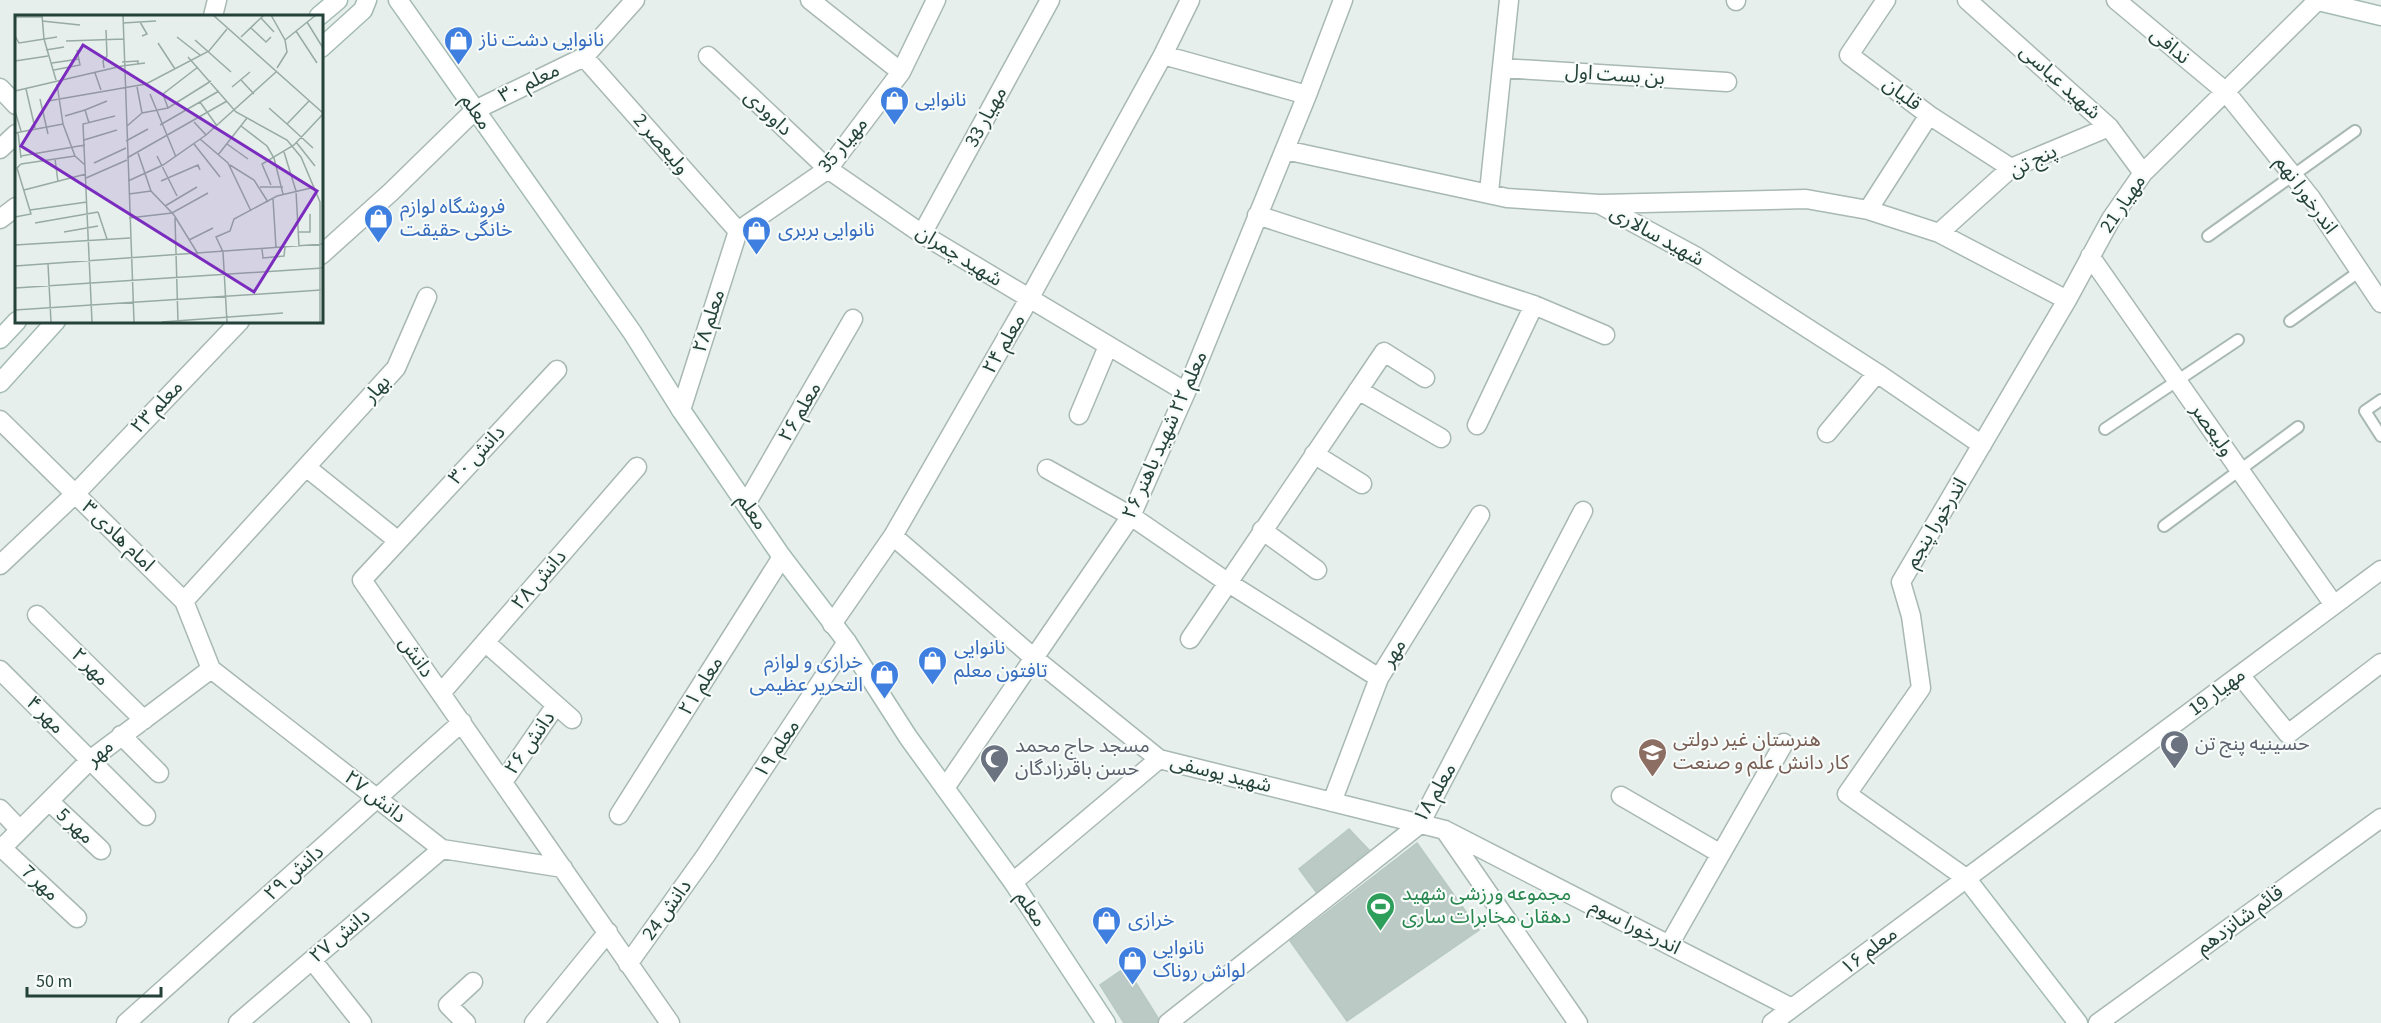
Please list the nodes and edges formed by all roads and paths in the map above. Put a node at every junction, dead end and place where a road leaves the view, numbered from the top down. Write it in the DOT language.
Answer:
graph roads {
  1 [pos="217,0"];
  2 [pos="338,0"];
  3 [pos="368,0"];
  4 [pos="398,0"];
  5 [pos="635,0"];
  6 [pos="810,0"];
  7 [pos="936,0"];
  8 [pos="1050,0"];
  9 [pos="1190,0"];
  10 [pos="1344,0"];
  11 [pos="1509,0"];
  12 [pos="1886,0"];
  13 [pos="1967,0"];
  14 [pos="2116,0"];
  15 [pos="2315,1"];
  16 [pos="213,15"];
  17 [pos="320,15"];
  18 [pos="2381,16"];
  19 [pos="322,47"];
  20 [pos="1163,55"];
  21 [pos="584,57"];
  22 [pos="708,57"];
  23 [pos="1502,68"];
  24 [pos="901,72"];
  25 [pos="1727,82"];
  26 [pos="0,88"];
  27 [pos="2225,91"];
  28 [pos="1307,94"];
  29 [pos="15,104"];
  30 [pos="475,110"];
  31 [pos="1929,115"];
  32 [pos="2109,127"];
  33 [pos="2355,130"];
  34 [pos="15,135"];
  35 [pos="0,148"];
  36 [pos="1285,150"];
  37 [pos="2011,168"];
  38 [pos="828,169"];
  39 [pos="2143,173"];
  40 [pos="2293,176"];
  41 [pos="1489,192"];
  42 [pos="1599,204"];
  43 [pos="15,208"];
  44 [pos="1868,210"];
  45 [pos="1257,215"];
  46 [pos="0,219"];
  47 [pos="738,231"];
  48 [pos="1940,233"];
  49 [pos="922,234"];
  50 [pos="2208,236"];
  51 [pos="324,248"];
  52 [pos="2090,256"];
  53 [pos="2360,271"];
  54 [pos="427,297"];
  55 [pos="1029,299"];
  56 [pos="2067,300"];
  57 [pos="2381,303"];
  58 [pos="1534,305"];
  59 [pos="853,320"];
  60 [pos="2290,321"];
  61 [pos="16,322"];
  62 [pos="55,322"];
  63 [pos="239,322"];
  64 [pos="1605,335"];
  65 [pos="0,339"];
  66 [pos="2238,340"];
  67 [pos="1108,346"];
  68 [pos="556,370"];
  69 [pos="1877,373"];
  70 [pos="1425,378"];
  71 [pos="0,382"];
  72 [pos="2178,382"];
  73 [pos="1358,390"];
  74 [pos="1186,392"];
  75 [pos="2381,400"];
  76 [pos="681,410"];
  77 [pos="1079,415"];
  78 [pos="0,420"];
  79 [pos="1477,425"];
  80 [pos="2298,427"];
  81 [pos="2105,429"];
  82 [pos="1827,433"];
  83 [pos="2381,436"];
  84 [pos="1441,438"];
  85 [pos="1982,445"];
  86 [pos="1314,454"];
  87 [pos="637,467"];
  88 [pos="306,468"];
  89 [pos="1047,469"];
  90 [pos="2240,471"];
  91 [pos="1362,484"];
  92 [pos="75,494"];
  93 [pos="747,504"];
  94 [pos="1583,511"];
  95 [pos="1480,515"];
  96 [pos="1131,516"];
  97 [pos="2164,526"];
  98 [pos="1262,530"];
  99 [pos="893,536"];
  100 [pos="398,540"];
  101 [pos="782,557"];
  102 [pos="0,565"];
  103 [pos="1317,570"];
  104 [pos="2381,570"];
  105 [pos="1227,582"];
  106 [pos="184,601"];
  107 [pos="2334,605"];
  108 [pos="37,615"];
  109 [pos="832,624"];
  110 [pos="1190,639"];
  111 [pos="485,642"];
  112 [pos="847,642"];
  113 [pos="1034,658"];
  114 [pos="2381,663"];
  115 [pos="211,669"];
  116 [pos="0,670"];
  117 [pos="2240,675"];
  118 [pos="1378,678"];
  119 [pos="441,693"];
  120 [pos="556,705"];
  121 [pos="572,719"];
  122 [pos="144,720"];
  123 [pos="462,722"];
  124 [pos="121,735"];
  125 [pos="1784,743"];
  126 [pos="1159,759"];
  127 [pos="90,760"];
  128 [pos="159,773"];
  129 [pos="503,782"];
  130 [pos="945,788"];
  131 [pos="1621,796"];
  132 [pos="378,799"];
  133 [pos="49,801"];
  134 [pos="1332,802"];
  135 [pos="0,809"];
  136 [pos="619,815"];
  137 [pos="146,816"];
  138 [pos="2381,818"];
  139 [pos="1420,824"];
  140 [pos="20,830"];
  141 [pos="1445,830"];
  142 [pos="1,849"];
  143 [pos="442,849"];
  144 [pos="101,850"];
  145 [pos="1721,854"];
  146 [pos="706,855"];
  147 [pos="562,868"];
  148 [pos="1966,878"];
  149 [pos="1013,882"];
  150 [pos="77,918"];
  151 [pos="608,932"];
  152 [pos="1669,945"];
  153 [pos="312,960"];
  154 [pos="628,964"];
  155 [pos="473,982"];
  156 [pos="1792,1008"];
  157 [pos="148,1016"];
  158 [pos="252,1019"];
  159 [pos="126,1023"];
  160 [pos="362,1023"];
  161 [pos="466,1023"];
  162 [pos="534,1023"];
  163 [pos="670,1023"];
  164 [pos="1106,1023"];
  165 [pos="1168,1023"];
  166 [pos="1578,1023"];
  167 [pos="1772,1023"];
  168 [pos="2078,1023"];
  169 [pos="2098,1023"];
  1 -- 16 [label="street"];
  2 -- 17 [label="street"];
  3 -- 19 [label="street"];
  4 -- 30 [label="street, معلم"];
  5 -- 21 [label="street"];
  6 -- 24 [label="street"];
  7 -- 24 [label="street, مهیار 35"];
  8 -- 49 [label="street, مهیار 33"];
  9 -- 20 [label="street, معلم ۲۴"];
  10 -- 28 [label="street, معلم ۲۲ شهید باهنر ۲۶"];
  11 -- 23 [label="street"];
  12 -- 31 [label="street, قلیان"];
  13 -- 32 [label="street, شهید عباسی"];
  14 -- 27 [label="street, ندافی"];
  15 -- 18 [label="street"];
  15 -- 27 [label="street, مهیار 21"];
  20 -- 28 [label="street"];
  20 -- 55 [label="street, معلم ۲۴"];
  21 -- 30 [label="street, معلم ۳۰"];
  21 -- 47 [label="street, ولیعصر 2"];
  22 -- 38 [label="street, داوودی"];
  23 -- 25 [label="street, بن بست اول"];
  23 -- 41 [label="street"];
  24 -- 38 [label="street, مهیار 35"];
  26 -- 29 [label="street"];
  27 -- 39 [label="street, مهیار 21"];
  27 -- 40 [label="street, اندرخورا نهم"];
  28 -- 36 [label="street, معلم ۲۲ شهید باهنر ۲۶"];
  30 -- 51 [label="street"];
  30 -- 76 [label="street, معلم"];
  31 -- 37 [label="street, قلیان"];
  31 -- 44 [label="street"];
  32 -- 37 [label="street, پنج تن"];
  32 -- 39 [label="street, شهید عباسی"];
  33 -- 40 [label="lane"];
  34 -- 35 [label="street"];
  36 -- 41 [label="street, شهید سالاری"];
  36 -- 45 [label="street, معلم ۲۲ شهید باهنر ۲۶"];
  37 -- 48 [label="street, پنج تن"];
  38 -- 47 [label="street, مهیار 35"];
  38 -- 49 [label="street, شهید چمران"];
  39 -- 52 [label="street, مهیار 21"];
  40 -- 50 [label="lane"];
  40 -- 53 [label="street, اندرخورا نهم"];
  41 -- 42 [label="street, شهید سالاری"];
  42 -- 44 [label="street"];
  42 -- 69 [label="street, شهید سالاری"];
  43 -- 46 [label="street"];
  44 -- 48 [label="street"];
  45 -- 58 [label="street"];
  45 -- 74 [label="street, معلم ۲۲ شهید باهنر ۲۶"];
  47 -- 76 [label="street, معلم ۲۸"];
  48 -- 56 [label="street"];
  49 -- 55 [label="street, شهید چمران"];
  52 -- 56 [label="street, مهیار 21"];
  52 -- 72 [label="street, ولیعصر"];
  53 -- 57 [label="street, اندرخورا نهم"];
  53 -- 60 [label="lane"];
  54 -- 88 [label="street, بهار"];
  55 -- 67 [label="street, شهید چمران"];
  55 -- 99 [label="street, معلم ۲۴"];
  56 -- 85 [label="street, مهیار 21"];
  58 -- 64 [label="street"];
  58 -- 79 [label="street"];
  59 -- 93 [label="street, معلم ۲۶"];
  61 -- 65 [label="street"];
  62 -- 71 [label="street"];
  63 -- 92 [label="street, معلم ۲۳"];
  66 -- 72 [label="lane"];
  67 -- 74 [label="street, شهید چمران"];
  67 -- 77 [label="street"];
  68 -- 100 [label="street, دانش ۳۰"];
  69 -- 82 [label="street"];
  69 -- 85 [label="street, شهید سالاری"];
  70 -- 73 [label="street"];
  72 -- 81 [label="lane"];
  72 -- 90 [label="street, ولیعصر"];
  73 -- 84 [label="street"];
  73 -- 86 [label="street"];
  74 -- 96 [label="street, معلم ۲۲ شهید باهنر ۲۶"];
  75 -- 83 [label="lane"];
  76 -- 93 [label="street, معلم"];
  78 -- 92 [label="street, امام هادی ٣"];
  80 -- 90 [label="lane"];
  85 -- 148 [label="street, اندرخورا پنجم"];
  86 -- 91 [label="street"];
  86 -- 98 [label="street"];
  87 -- 111 [label="street, دانش ۲۸"];
  88 -- 100 [label="street"];
  88 -- 106 [label="street"];
  89 -- 96 [label="street"];
  90 -- 97 [label="lane"];
  90 -- 107 [label="street, ولیعصر"];
  92 -- 102 [label="street, معلم ۲۳"];
  92 -- 106 [label="street, امام هادی ٣"];
  93 -- 101 [label="street, معلم"];
  94 -- 139 [label="street, معلم ۱۸"];
  95 -- 118 [label="street, مهر"];
  96 -- 105 [label="street"];
  96 -- 113 [label="street, معلم ۲۲ شهید باهنر ۲۶"];
  98 -- 103 [label="street"];
  98 -- 105 [label="street"];
  99 -- 109 [label="street, معلم ۲۴"];
  99 -- 113 [label="street, شهید یوسفی"];
  100 -- 119 [label="street, دانش"];
  101 -- 109 [label="street, معلم"];
  101 -- 136 [label="street, معلم ۲۱"];
  104 -- 107 [label="street, مهیار 19"];
  105 -- 110 [label="street"];
  105 -- 118 [label="street"];
  106 -- 115 [label="street, امام هادی ٣"];
  107 -- 117 [label="street, مهیار 19"];
  108 -- 122 [label="street, مهر ۲"];
  109 -- 112 [label="street, معلم"];
  111 -- 119 [label="street, دانش ۲۸"];
  111 -- 120 [label="street"];
  112 -- 130 [label="street, معلم"];
  112 -- 146 [label="street, معلم ۱۹"];
  113 -- 126 [label="street, شهید یوسفی"];
  113 -- 130 [label="street, معلم ۲۲ شهید باهنر ۲۶"];
  114 -- 117 [label="street"];
  115 -- 122 [label="street, مهر"];
  115 -- 132 [label="street, دانش ۲۷"];
  116 -- 127 [label="street, مهر ۴"];
  117 -- 148 [label="street, مهیار 19"];
  118 -- 134 [label="street, مهر"];
  119 -- 123 [label="street, دانش"];
  120 -- 121 [label="street"];
  120 -- 129 [label="street, دانش ۲۶"];
  122 -- 124 [label="street, مهر"];
  123 -- 129 [label="street, دانش"];
  123 -- 132 [label="street, دانش ٢٩"];
  124 -- 127 [label="street, مهر"];
  124 -- 128 [label="street"];
  125 -- 145 [label="street"];
  126 -- 134 [label="street, شهید یوسفی"];
  126 -- 149 [label="street"];
  127 -- 133 [label="street, مهر"];
  127 -- 137 [label="street, مهر ۴"];
  129 -- 147 [label="street, دانش"];
  130 -- 149 [label="street, معلم"];
  131 -- 145 [label="street"];
  132 -- 143 [label="street, دانش ۲۷"];
  132 -- 157 [label="street, دانش ٢٩"];
  133 -- 140 [label="street, مهر"];
  133 -- 144 [label="street, مهر 5"];
  134 -- 139 [label="street, شهید یوسفی"];
  135 -- 140 [label="street"];
  138 -- 169 [label="street, قائم شانزدهم"];
  139 -- 141 [label="street, شهید یوسفی"];
  139 -- 165 [label="street, معلم ۱۸"];
  140 -- 142 [label="street, مهر"];
  141 -- 152 [label="street, اندرخورا سوم"];
  141 -- 166 [label="street"];
  142 -- 150 [label="street, مهر 7"];
  143 -- 147 [label="street, دانش ۲۷"];
  143 -- 153 [label="street, دانش ٢٧"];
  145 -- 152 [label="street"];
  146 -- 154 [label="street, دانش 24"];
  147 -- 151 [label="street, دانش"];
  148 -- 156 [label="street, معلم ۱۶"];
  148 -- 168 [label="street"];
  149 -- 164 [label="street, معلم"];
  151 -- 154 [label="street, دانش"];
  151 -- 162 [label="street"];
  152 -- 156 [label="street, اندرخورا سوم"];
  153 -- 158 [label="street, دانش ٢٧"];
  153 -- 160 [label="street"];
  154 -- 163 [label="street, دانش"];
  155 -- 161 [label="street"];
  156 -- 167 [label="street, معلم ۱۶"];
  157 -- 159 [label="street, دانش ٢٩"];
}
